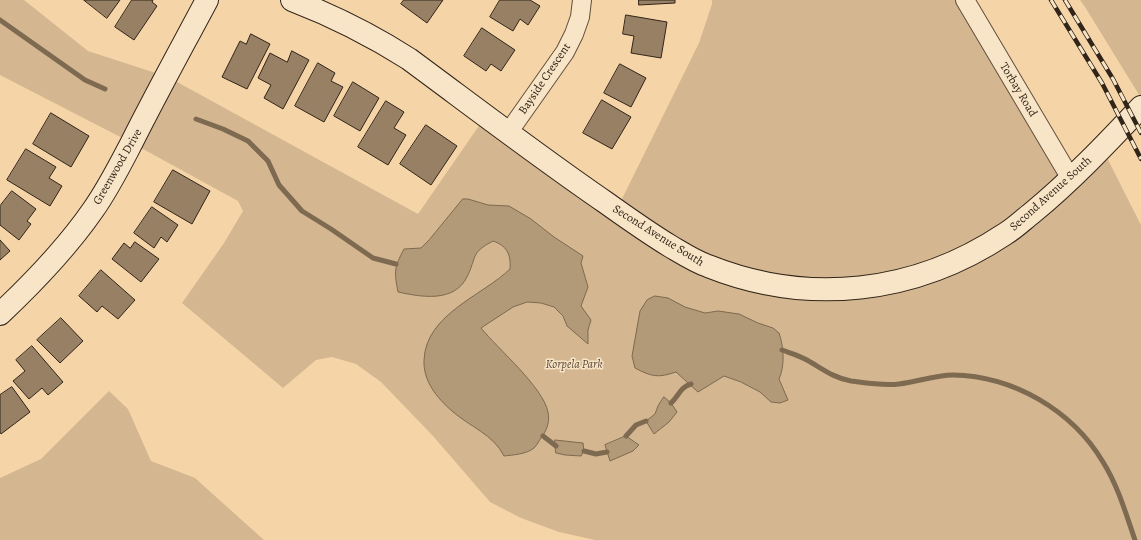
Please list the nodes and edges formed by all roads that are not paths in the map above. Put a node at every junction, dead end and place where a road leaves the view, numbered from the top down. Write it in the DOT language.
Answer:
graph roads {
  1 [pos="208,0"];
  2 [pos="292,0"];
  3 [pos="582,0"];
  4 [pos="965,0"];
  5 [pos="1141,107"];
  6 [pos="508,133"];
  7 [pos="1071,179"];
  8 [pos="0,314"];
  1 -- 8 [label="street, Greenwood Drive"];
  2 -- 6 [label="street, Second Avenue South"];
  3 -- 6 [label="street, Bayside Crescent"];
  4 -- 7 [label="street, Torbay Road"];
  5 -- 7 [label="street, Second Avenue South"];
  6 -- 7 [label="street, Second Avenue South"];
}
